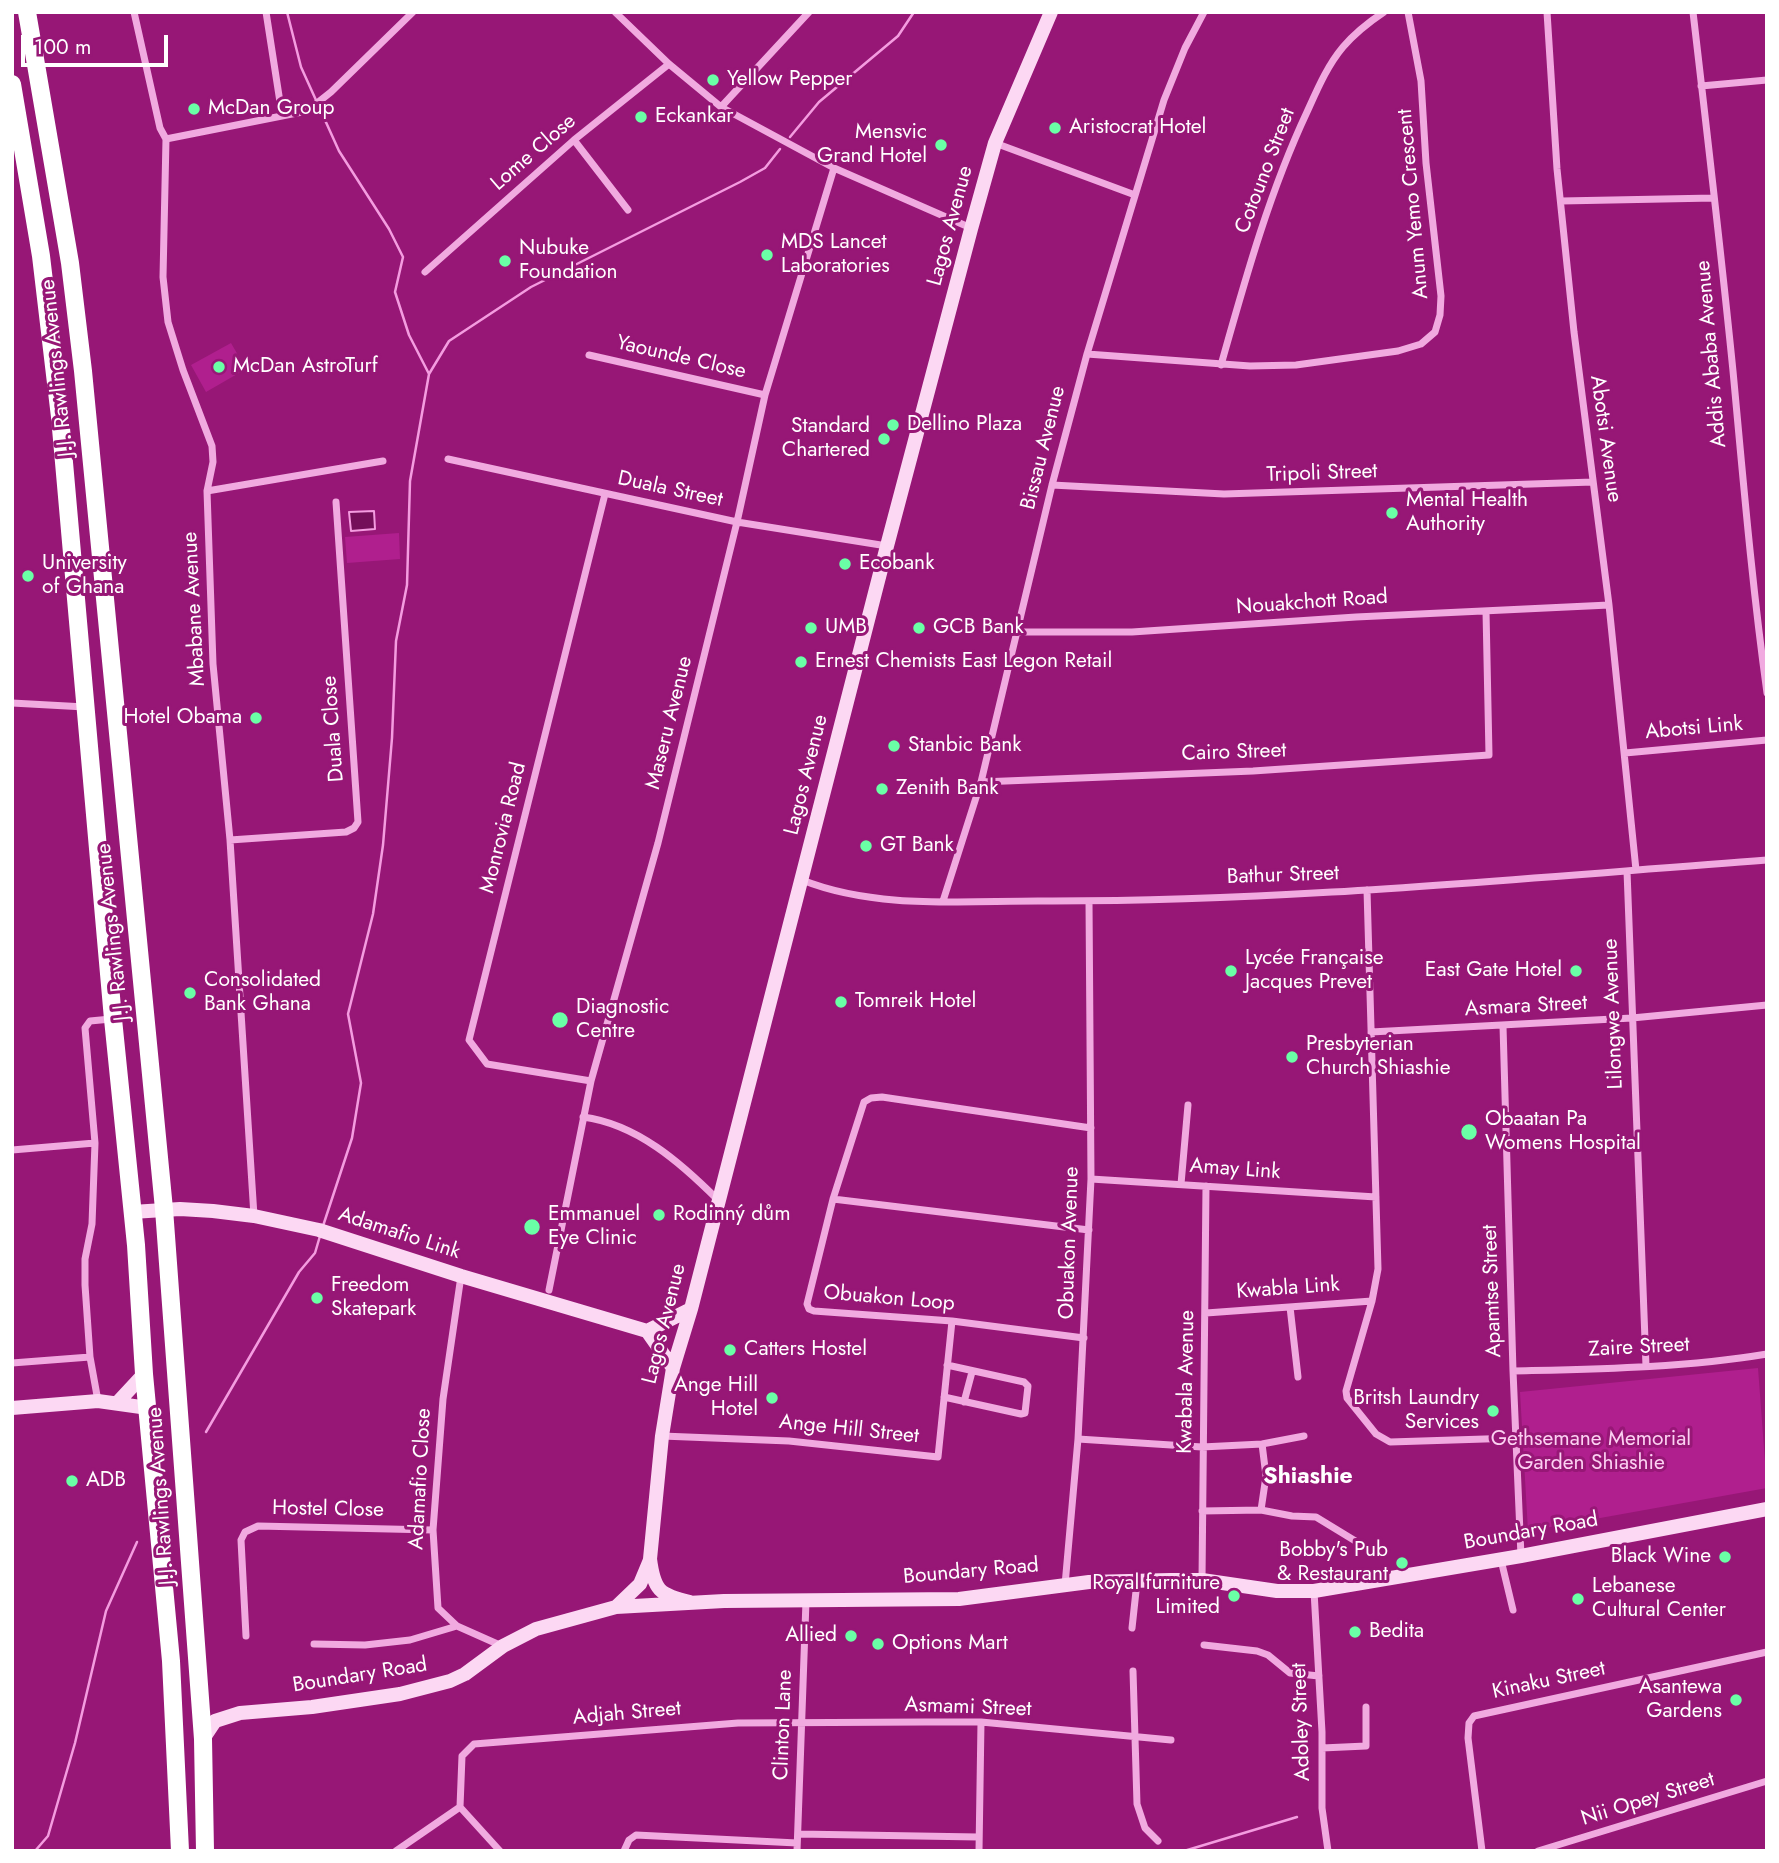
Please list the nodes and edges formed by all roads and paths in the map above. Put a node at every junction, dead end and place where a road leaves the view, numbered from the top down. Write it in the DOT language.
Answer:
graph roads {
  1 [pos="27,12"];
  2 [pos="134,12"];
  3 [pos="266,12"];
  4 [pos="412,12"];
  5 [pos="615,12"];
  6 [pos="809,12"];
  7 [pos="1051,12"];
  8 [pos="1204,12"];
  9 [pos="1384,12"];
  10 [pos="1408,12"];
  11 [pos="1547,12"];
  12 [pos="1693,12"];
  13 [pos="669,64"];
  14 [pos="1767,80"];
  15 [pos="12,84"];
  16 [pos="1701,86"];
  17 [pos="721,107"];
  18 [pos="282,115"];
  19 [pos="16,129"];
  20 [pos="166,139"];
  21 [pos="574,141"];
  22 [pos="995,143"];
  23 [pos="834,167"];
  24 [pos="1135,195"];
  25 [pos="1714,198"];
  26 [pos="1561,201"];
  27 [pos="628,210"];
  28 [pos="971,229"];
  29 [pos="425,272"];
  30 [pos="1087,354"];
  31 [pos="589,355"];
  32 [pos="1221,365"];
  33 [pos="765,395"];
  34 [pos="448,459"];
  35 [pos="383,461"];
  36 [pos="1593,482"];
  37 [pos="1052,485"];
  38 [pos="207,491"];
  39 [pos="605,494"];
  40 [pos="336,502"];
  41 [pos="737,522"];
  42 [pos="887,546"];
  43 [pos="1609,605"];
  44 [pos="1767,608"];
  45 [pos="1755,609"];
  46 [pos="1486,611"];
  47 [pos="1016,632"];
  48 [pos="1767,693"];
  49 [pos="12,703"];
  50 [pos="86,707"];
  51 [pos="1767,740"];
  52 [pos="1625,753"];
  53 [pos="981,782"];
  54 [pos="230,840"];
  55 [pos="1767,860"];
  56 [pos="1636,870"];
  57 [pos="1626,871"];
  58 [pos="801,880"];
  59 [pos="1367,890"];
  60 [pos="943,901"];
  61 [pos="1089,901"];
  62 [pos="1767,1005"];
  63 [pos="1632,1018"];
  64 [pos="113,1019"];
  65 [pos="1503,1026"];
  66 [pos="1371,1032"];
  67 [pos="591,1081"];
  68 [pos="1188,1105"];
  69 [pos="583,1117"];
  70 [pos="1091,1128"];
  71 [pos="95,1143"];
  72 [pos="12,1150"];
  73 [pos="1091,1179"];
  74 [pos="1181,1184"];
  75 [pos="1206,1186"];
  76 [pos="1376,1197"];
  77 [pos="833,1199"];
  78 [pos="719,1201"];
  79 [pos="164,1209"];
  80 [pos="132,1212"];
  81 [pos="254,1216"];
  82 [pos="1089,1230"];
  83 [pos="461,1276"];
  84 [pos="549,1290"];
  85 [pos="1371,1301"];
  86 [pos="1290,1307"];
  87 [pos="691,1309"];
  88 [pos="1206,1313"];
  89 [pos="951,1321"];
  90 [pos="647,1331"];
  91 [pos="1084,1338"];
  92 [pos="1767,1354"];
  93 [pos="90,1357"];
  94 [pos="12,1363"];
  95 [pos="947,1365"];
  96 [pos="1646,1366"];
  97 [pos="673,1368"];
  98 [pos="1513,1371"];
  99 [pos="972,1372"];
  100 [pos="144,1374"];
  101 [pos="1298,1377"];
  102 [pos="944,1397"];
  103 [pos="98,1401"];
  104 [pos="118,1402"];
  105 [pos="964,1402"];
  106 [pos="12,1408"];
  107 [pos="148,1408"];
  108 [pos="662,1436"];
  109 [pos="1304,1436"];
  110 [pos="1516,1437"];
  111 [pos="1078,1439"];
  112 [pos="1262,1444"];
  113 [pos="1202,1447"];
  114 [pos="1767,1509"];
  115 [pos="1261,1510"];
  116 [pos="1202,1511"];
  117 [pos="433,1530"];
  118 [pos="1357,1542"];
  119 [pos="1521,1556"];
  120 [pos="650,1559"];
  121 [pos="1500,1559"];
  122 [pos="1202,1580"];
  123 [pos="1137,1581"];
  124 [pos="1065,1585"];
  125 [pos="1314,1591"];
  126 [pos="806,1601"];
  127 [pos="690,1602"];
  128 [pos="616,1607"];
  129 [pos="1513,1610"];
  130 [pos="457,1626"];
  131 [pos="1132,1628"];
  132 [pos="246,1636"];
  133 [pos="314,1644"];
  134 [pos="1204,1645"];
  135 [pos="503,1646"];
  136 [pos="1767,1652"];
  137 [pos="1133,1671"];
  138 [pos="1319,1675"];
  139 [pos="1366,1707"];
  140 [pos="981,1722"];
  141 [pos="801,1724"];
  142 [pos="1134,1737"];
  143 [pos="203,1739"];
  144 [pos="1171,1741"];
  145 [pos="1322,1748"];
  146 [pos="1767,1781"];
  147 [pos="460,1807"];
  148 [pos="180,1830"];
  149 [pos="978,1837"];
  150 [pos="1158,1841"];
  151 [pos="797,1843"];
  152 [pos="173,1851"];
  153 [pos="180,1851"];
  154 [pos="205,1851"];
  155 [pos="396,1851"];
  156 [pos="500,1851"];
  157 [pos="624,1851"];
  158 [pos="979,1851"];
  159 [pos="1328,1851"];
  160 [pos="1482,1851"];
  161 [pos="1538,1851"];
  1 -- 79 [label="highway, J.J. Rawlings Avenue"];
  2 -- 20 [label="street, Mbabane Avenue"];
  3 -- 18 [label="street"];
  4 -- 18 [label="street"];
  5 -- 13 [label="street"];
  6 -- 17 [label="street"];
  7 -- 22 [label="street, Lagos Avenue"];
  8 -- 24 [label="street, Bissau Avenue"];
  9 -- 32 [label="street, Cotouno Street"];
  10 -- 32 [label="street, Anum Yemo Crescent"];
  11 -- 26 [label="street, Abotsi Avenue"];
  12 -- 16 [label="street, Addis Ababa Avenue"];
  13 -- 17 [label="street"];
  13 -- 21 [label="street, Lome Close"];
  14 -- 16 [label="street"];
  15 -- 19 [label="highway, J.J. Rawlings Avenue"];
  16 -- 25 [label="street, Addis Ababa Avenue"];
  17 -- 23 [label="street"];
  18 -- 20 [label="street"];
  19 -- 50 [label="highway, J.J. Rawlings Avenue"];
  20 -- 38 [label="street, Mbabane Avenue"];
  21 -- 27 [label="street"];
  21 -- 29 [label="street, Lome Close"];
  22 -- 24 [label="street"];
  22 -- 28 [label="street, Lagos Avenue"];
  23 -- 28 [label="street"];
  23 -- 33 [label="street, Maseru Avenue"];
  24 -- 30 [label="street, Bissau Avenue"];
  25 -- 26 [label="street"];
  25 -- 45 [label="street, Addis Ababa Avenue"];
  26 -- 36 [label="street, Abotsi Avenue"];
  28 -- 42 [label="street, Lagos Avenue"];
  30 -- 32 [label="street, Anum Yemo Crescent"];
  30 -- 37 [label="street, Bissau Avenue"];
  31 -- 33 [label="street, Yaounde Close"];
  33 -- 41 [label="street, Maseru Avenue"];
  34 -- 39 [label="street, Duala Street"];
  35 -- 38 [label="street"];
  36 -- 37 [label="street, Tripoli Street"];
  36 -- 43 [label="street, Abotsi Avenue"];
  37 -- 47 [label="street, Bissau Avenue"];
  38 -- 54 [label="street, Mbabane Avenue"];
  39 -- 41 [label="street, Duala Street"];
  39 -- 67 [label="street, Monrovia Road"];
  40 -- 54 [label="street, Duala Close"];
  41 -- 42 [label="street, Duala Street"];
  41 -- 67 [label="street, Maseru Avenue"];
  42 -- 58 [label="street, Lagos Avenue"];
  43 -- 46 [label="street, Nouakchott Road"];
  43 -- 52 [label="street, Abotsi Avenue"];
  44 -- 45 [label="street"];
  45 -- 48 [label="street, Addis Ababa Avenue"];
  46 -- 47 [label="street, Nouakchott Road"];
  46 -- 53 [label="street, Cairo Street"];
  47 -- 53 [label="street, Bissau Avenue"];
  49 -- 50 [label="street"];
  50 -- 64 [label="highway, J.J. Rawlings Avenue"];
  51 -- 52 [label="street, Abotsi Link"];
  52 -- 56 [label="street, Abotsi Avenue"];
  53 -- 60 [label="street, Bissau Avenue"];
  54 -- 81 [label="street, Mbabane Avenue"];
  55 -- 56 [label="street, Bathur Street"];
  56 -- 57 [label="street, Bathur Street"];
  57 -- 59 [label="street, Bathur Street"];
  57 -- 63 [label="street, Lilongwe Avenue"];
  58 -- 60 [label="street, Bathur Street"];
  58 -- 78 [label="street, Lagos Avenue"];
  59 -- 61 [label="street, Bathur Street"];
  59 -- 66 [label="street"];
  60 -- 61 [label="street, Bathur Street"];
  61 -- 70 [label="street, Obuakon Avenue"];
  62 -- 63 [label="street, Asmara Street"];
  63 -- 65 [label="street, Asmara Street"];
  63 -- 96 [label="street, Lilongwe Avenue"];
  64 -- 71 [label="street"];
  64 -- 80 [label="highway, J.J. Rawlings Avenue"];
  65 -- 66 [label="street, Asmara Street"];
  65 -- 98 [label="street, Apamtse Street"];
  66 -- 76 [label="street"];
  67 -- 69 [label="street, Maseru Avenue"];
  68 -- 74 [label="street"];
  69 -- 78 [label="street"];
  69 -- 84 [label="street, Maseru Avenue"];
  70 -- 73 [label="street, Obuakon Avenue"];
  70 -- 77 [label="street"];
  71 -- 72 [label="street"];
  71 -- 93 [label="street"];
  73 -- 74 [label="street, Amay Link"];
  73 -- 82 [label="street, Obuakon Avenue"];
  74 -- 75 [label="street, Amay Link"];
  75 -- 76 [label="street, Amay Link"];
  75 -- 88 [label="street, Kwabala Avenue"];
  76 -- 85 [label="street"];
  77 -- 82 [label="street"];
  77 -- 89 [label="street, Obuakon Loop"];
  78 -- 87 [label="street, Lagos Avenue"];
  79 -- 80 [label="street, Adamafio Link"];
  79 -- 81 [label="street, Adamafio Link"];
  79 -- 143 [label="highway, J.J. Rawlings Avenue"];
  80 -- 100 [label="highway, J.J. Rawlings Avenue"];
  81 -- 83 [label="street, Adamafio Link"];
  82 -- 91 [label="street, Obuakon Avenue"];
  83 -- 90 [label="street, Adamafio Link"];
  83 -- 117 [label="street, Adamafio Close"];
  85 -- 86 [label="street, Kwabla Link"];
  85 -- 110 [label="street"];
  86 -- 88 [label="street, Kwabla Link"];
  86 -- 101 [label="street"];
  87 -- 90 [label="street"];
  87 -- 97 [label="street, Lagos Avenue"];
  88 -- 113 [label="street, Kwabala Avenue"];
  89 -- 91 [label="street, Obuakon Loop"];
  89 -- 95 [label="street, Ange Hill Street"];
  90 -- 97 [label="street"];
  91 -- 111 [label="street, Obuakon Avenue"];
  92 -- 96 [label="street, Zaire Street"];
  93 -- 94 [label="street"];
  93 -- 103 [label="street"];
  95 -- 99 [label="street"];
  95 -- 102 [label="street, Ange Hill Street"];
  96 -- 98 [label="street, Zaire Street"];
  97 -- 108 [label="street, Lagos Avenue"];
  98 -- 110 [label="street, Apamtse Street"];
  99 -- 105 [label="street"];
  99 -- 105 [label="street"];
  100 -- 104 [label="street"];
  100 -- 107 [label="highway, J.J. Rawlings Avenue"];
  102 -- 105 [label="street"];
  102 -- 108 [label="street, Ange Hill Street"];
  103 -- 104 [label="street"];
  103 -- 106 [label="street"];
  104 -- 107 [label="street"];
  107 -- 148 [label="highway, J.J. Rawlings Avenue"];
  108 -- 120 [label="street, Lagos Avenue"];
  109 -- 112 [label="street"];
  110 -- 119 [label="street, Apamtse Street"];
  111 -- 113 [label="street"];
  111 -- 124 [label="street, Obuakon Avenue"];
  112 -- 113 [label="street"];
  112 -- 115 [label="street"];
  113 -- 116 [label="street, Kwabala Avenue"];
  114 -- 119 [label="street, Boundary Road"];
  115 -- 116 [label="street"];
  115 -- 118 [label="street"];
  116 -- 122 [label="street, Kwabala Avenue"];
  117 -- 130 [label="street, Adamafio Close"];
  117 -- 132 [label="street, Hostel Close"];
  119 -- 121 [label="street, Boundary Road"];
  120 -- 127 [label="street, Lagos Avenue"];
  120 -- 128 [label="street, Lagos Avenue"];
  121 -- 125 [label="street, Boundary Road"];
  121 -- 129 [label="street"];
  122 -- 123 [label="street, Boundary Road"];
  122 -- 125 [label="street, Boundary Road"];
  123 -- 124 [label="street, Boundary Road"];
  123 -- 131 [label="street"];
  124 -- 126 [label="street, Boundary Road"];
  125 -- 138 [label="street, Adoley Street"];
  126 -- 127 [label="street, Boundary Road"];
  126 -- 141 [label="street, Clinton Lane"];
  127 -- 128 [label="street, Boundary Road"];
  128 -- 135 [label="street, Boundary Road"];
  130 -- 133 [label="street"];
  130 -- 135 [label="street"];
  134 -- 138 [label="street"];
  135 -- 143 [label="street, Boundary Road"];
  136 -- 160 [label="street, Kinaku Street"];
  137 -- 142 [label="street"];
  138 -- 145 [label="street, Adoley Street"];
  139 -- 145 [label="street"];
  140 -- 141 [label="street, Asmami Street"];
  140 -- 142 [label="street, Asmami Street"];
  140 -- 149 [label="street"];
  141 -- 147 [label="street, Adjah Street"];
  141 -- 151 [label="street, Clinton Lane"];
  142 -- 144 [label="street, Asmami Street"];
  142 -- 150 [label="street"];
  143 -- 154 [label="highway, J.J. Rawlings Avenue"];
  145 -- 159 [label="street, Adoley Street"];
  146 -- 161 [label="street, Nii Opey Street"];
  147 -- 155 [label="street"];
  147 -- 156 [label="street"];
  148 -- 152 [label="highway"];
  148 -- 153 [label="highway, J.J. Rawlings Avenue"];
  149 -- 151 [label="street"];
  149 -- 158 [label="street"];
  151 -- 157 [label="street"];
}
